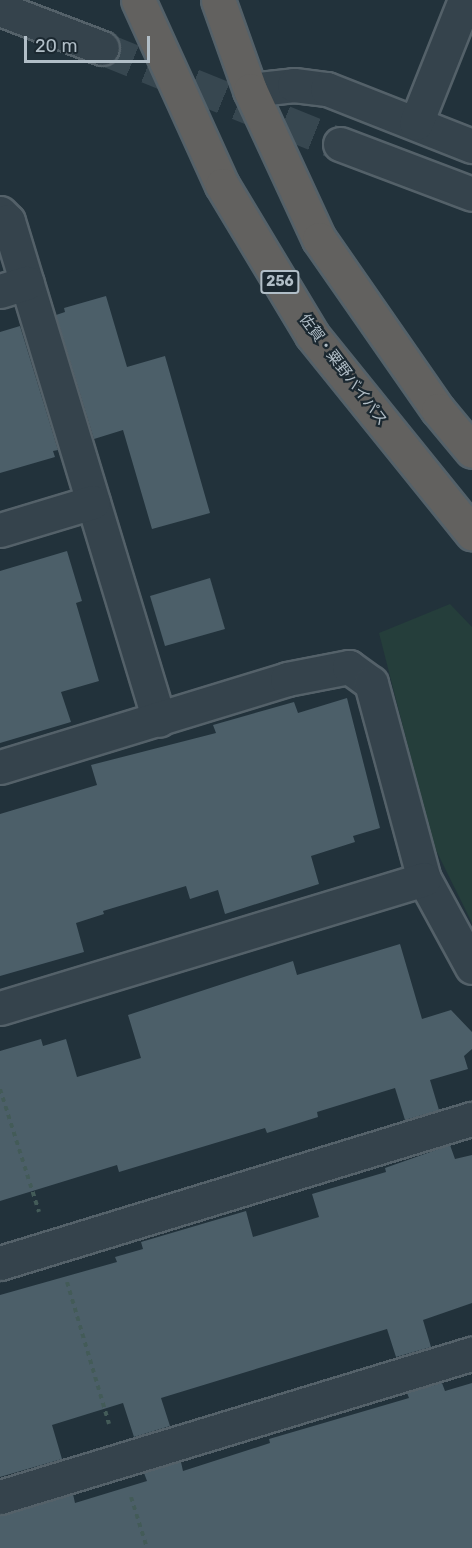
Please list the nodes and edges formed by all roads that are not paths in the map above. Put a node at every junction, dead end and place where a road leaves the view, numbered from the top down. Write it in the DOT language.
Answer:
graph roads {
  1 [pos="138,0"];
  2 [pos="218,0"];
  3 [pos="465,0"];
  4 [pos="0,9"];
  5 [pos="102,48"];
  6 [pos="250,90"];
  7 [pos="416,123"];
  8 [pos="340,144"];
  9 [pos="472,146"];
  10 [pos="472,194"];
  11 [pos="0,213"];
  12 [pos="14,287"];
  13 [pos="472,451"];
  14 [pos="93,502"];
  15 [pos="0,530"];
  16 [pos="472,533"];
  17 [pos="159,720"];
  18 [pos="0,767"];
  19 [pos="424,879"];
  20 [pos="472,967"];
  21 [pos="0,1008"];
  22 [pos="472,1119"];
  23 [pos="0,1263"];
  24 [pos="472,1354"];
  25 [pos="0,1497"];
  1 -- 16 [label="highway, 佐賀・粟野バイパス / 256"];
  2 -- 6 [label="highway"];
  3 -- 7 [label="street"];
  4 -- 5 [label="street"];
  6 -- 7 [label="street"];
  6 -- 13 [label="highway"];
  7 -- 9 [label="street"];
  8 -- 10 [label="street"];
  11 -- 12 [label="street"];
  12 -- 14 [label="street"];
  14 -- 15 [label="street"];
  14 -- 17 [label="street"];
  17 -- 18 [label="street"];
  17 -- 19 [label="street"];
  19 -- 20 [label="street"];
  19 -- 21 [label="street"];
  22 -- 23 [label="street"];
  24 -- 25 [label="street"];
}
